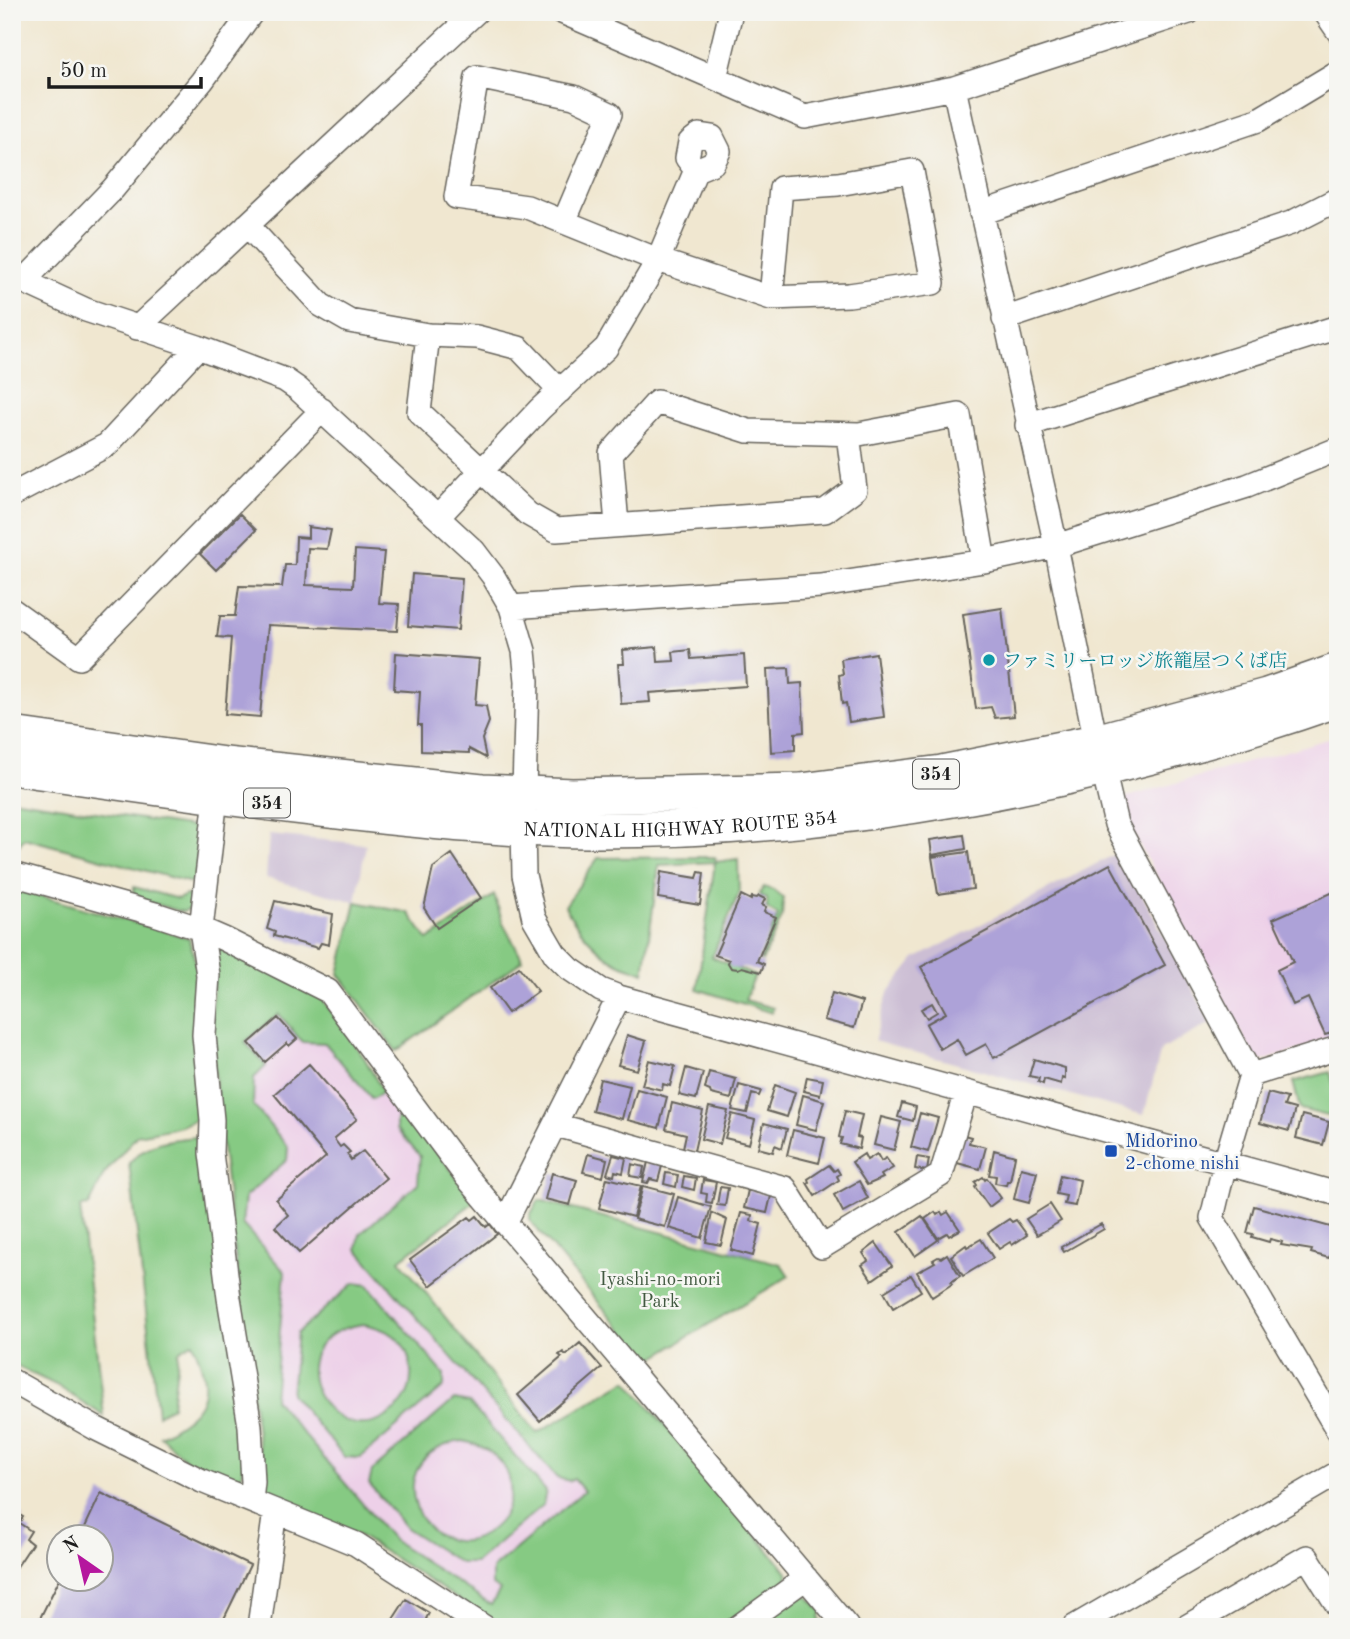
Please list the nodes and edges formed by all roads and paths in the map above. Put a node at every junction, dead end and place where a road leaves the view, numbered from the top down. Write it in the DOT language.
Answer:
graph roads {
  1 [pos="252,12"];
  2 [pos="476,12"];
  3 [pos="562,12"];
  4 [pos="731,12"];
  5 [pos="1189,12"];
  6 [pos="1325,12"];
  7 [pos="613,23"];
  8 [pos="1338,31"];
  9 [pos="1338,72"];
  10 [pos="715,78"];
  11 [pos="954,88"];
  12 [pos="696,170"];
  13 [pos="1338,199"];
  14 [pos="981,213"];
  15 [pos="564,222"];
  16 [pos="247,225"];
  17 [pos="658,260"];
  18 [pos="18,279"];
  19 [pos="771,298"];
  20 [pos="1004,319"];
  21 [pos="1338,327"];
  22 [pos="137,328"];
  23 [pos="428,335"];
  24 [pos="198,347"];
  25 [pos="560,391"];
  26 [pos="321,410"];
  27 [pos="1027,425"];
  28 [pos="848,434"];
  29 [pos="1338,449"];
  30 [pos="482,471"];
  31 [pos="12,495"];
  32 [pos="438,517"];
  33 [pos="617,525"];
  34 [pos="1056,546"];
  35 [pos="984,561"];
  36 [pos="511,607"];
  37 [pos="12,610"];
  38 [pos="1338,671"];
  39 [pos="1338,699"];
  40 [pos="12,735"];
  41 [pos="1100,756"];
  42 [pos="12,767"];
  43 [pos="523,793"];
  44 [pos="216,797"];
  45 [pos="523,828"];
  46 [pos="12,874"];
  47 [pos="201,929"];
  48 [pos="619,998"];
  49 [pos="1338,1048"];
  50 [pos="1251,1075"];
  51 [pos="966,1092"];
  52 [pos="556,1125"];
  53 [pos="1225,1163"];
  54 [pos="1338,1194"];
  55 [pos="505,1223"];
  56 [pos="12,1381"];
  57 [pos="1338,1431"];
  58 [pos="1338,1473"];
  59 [pos="251,1501"];
  60 [pos="275,1511"];
  61 [pos="806,1578"];
  62 [pos="1338,1606"];
  63 [pos="1084,1624"];
  64 [pos="259,1627"];
  65 [pos="484,1627"];
  66 [pos="738,1627"];
  67 [pos="847,1627"];
  68 [pos="1186,1627"];
  1 -- 18 [label="street"];
  2 -- 16 [label="street"];
  3 -- 7 [label="street"];
  4 -- 10 [label="street"];
  5 -- 11 [label="street"];
  6 -- 8 [label="street"];
  7 -- 10 [label="street"];
  9 -- 14 [label="street"];
  10 -- 11 [label="street"];
  11 -- 14 [label="street"];
  12 -- 17 [label="street"];
  13 -- 20 [label="street"];
  14 -- 20 [label="street"];
  15 -- 15 [label="street"];
  15 -- 17 [label="street"];
  16 -- 22 [label="street"];
  16 -- 23 [label="street"];
  17 -- 19 [label="street"];
  17 -- 25 [label="street"];
  18 -- 22 [label="street"];
  19 -- 19 [label="street"];
  20 -- 27 [label="street"];
  21 -- 27 [label="street"];
  22 -- 24 [label="street"];
  23 -- 25 [label="street"];
  23 -- 30 [label="street"];
  24 -- 26 [label="street"];
  24 -- 31 [label="street"];
  25 -- 30 [label="street"];
  26 -- 32 [label="street"];
  26 -- 37 [label="street"];
  27 -- 34 [label="street"];
  28 -- 33 [label="street"];
  28 -- 33 [label="street"];
  28 -- 35 [label="street"];
  29 -- 34 [label="street"];
  30 -- 32 [label="street"];
  30 -- 33 [label="street"];
  32 -- 36 [label="street"];
  34 -- 35 [label="street"];
  34 -- 41 [label="street"];
  35 -- 36 [label="street"];
  36 -- 43 [label="street"];
  38 -- 41 [label="highway, NATIONAL HIGHWAY ROUTE 354 / 354"];
  39 -- 41 [label="highway, NATIONAL HIGHWAY ROUTE 354 / 354"];
  40 -- 43 [label="highway, NATIONAL HIGHWAY ROUTE 354 / 354"];
  41 -- 43 [label="highway, NATIONAL HIGHWAY ROUTE 354 / 354"];
  41 -- 45 [label="highway, NATIONAL HIGHWAY ROUTE 354 / 354"];
  41 -- 50 [label="street"];
  42 -- 44 [label="highway, NATIONAL HIGHWAY ROUTE 354 / 354"];
  43 -- 45 [label="street"];
  44 -- 45 [label="highway, NATIONAL HIGHWAY ROUTE 354 / 354"];
  44 -- 47 [label="street"];
  45 -- 48 [label="street"];
  46 -- 47 [label="street"];
  47 -- 55 [label="street"];
  47 -- 59 [label="street"];
  48 -- 51 [label="street"];
  48 -- 52 [label="street"];
  49 -- 50 [label="street"];
  50 -- 53 [label="street"];
  51 -- 52 [label="street"];
  51 -- 53 [label="street"];
  52 -- 55 [label="street"];
  53 -- 54 [label="street"];
  53 -- 57 [label="street"];
  55 -- 61 [label="street"];
  56 -- 59 [label="street"];
  58 -- 63 [label="street"];
  59 -- 60 [label="street"];
  60 -- 64 [label="street"];
  60 -- 65 [label="street"];
  61 -- 66 [label="street"];
  61 -- 67 [label="street"];
  62 -- 68 [label="street"];
}
